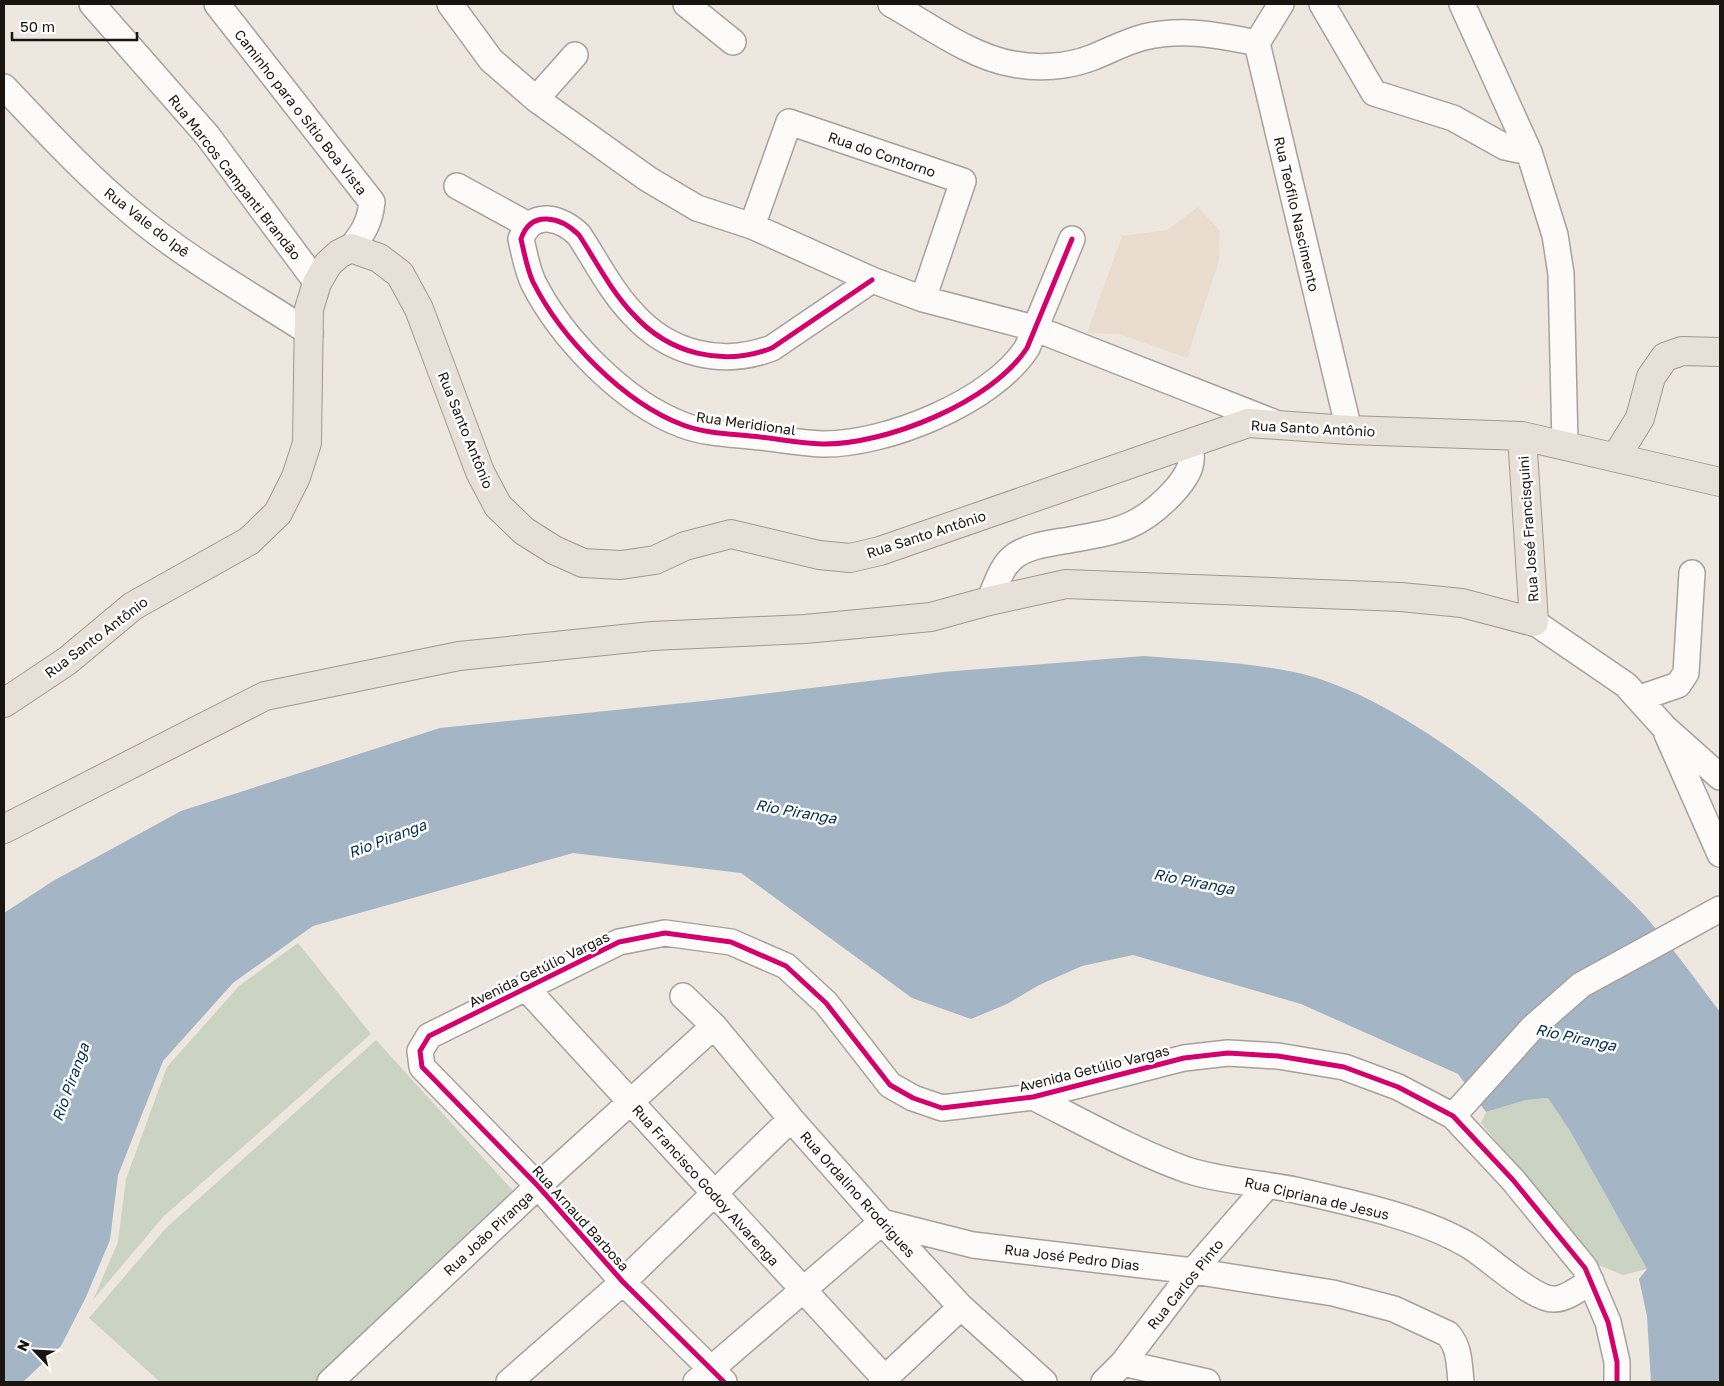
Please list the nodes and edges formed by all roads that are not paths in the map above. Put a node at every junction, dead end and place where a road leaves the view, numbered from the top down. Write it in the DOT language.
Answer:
graph roads {
  1 [pos="92,4"];
  2 [pos="217,4"];
  3 [pos="450,4"];
  4 [pos="686,4"];
  5 [pos="891,4"];
  6 [pos="1281,4"];
  7 [pos="1322,4"];
  8 [pos="1462,4"];
  9 [pos="733,42"];
  10 [pos="1256,43"];
  11 [pos="575,55"];
  12 [pos="4,87"];
  13 [pos="536,99"];
  14 [pos="1529,152"];
  15 [pos="457,186"];
  16 [pos="528,225"];
  17 [pos="752,226"];
  18 [pos="1072,239"];
  19 [pos="351,248"];
  20 [pos="872,280"];
  21 [pos="318,284"];
  22 [pos="923,299"];
  23 [pos="1034,328"];
  24 [pos="310,333"];
  25 [pos="1720,352"];
  26 [pos="1280,425"];
  27 [pos="1349,430"];
  28 [pos="1522,436"];
  29 [pos="1189,443"];
  30 [pos="1566,444"];
  31 [pos="1616,457"];
  32 [pos="1720,482"];
  33 [pos="1692,573"];
  34 [pos="989,601"];
  35 [pos="1534,622"];
  36 [pos="1640,698"];
  37 [pos="4,702"];
  38 [pos="1664,727"];
  39 [pos="1720,777"];
  40 [pos="4,829"];
  41 [pos="1720,854"];
  42 [pos="1720,909"];
  43 [pos="525,987"];
  44 [pos="683,996"];
  45 [pos="714,1026"];
  46 [pos="422,1067"];
  47 [pos="1033,1097"];
  48 [pos="631,1103"];
  49 [pos="1457,1111"];
  50 [pos="791,1119"];
  51 [pos="538,1186"];
  52 [pos="1267,1186"];
  53 [pos="713,1194"];
  54 [pos="882,1222"];
  55 [pos="1193,1271"];
  56 [pos="1591,1281"];
  57 [pos="623,1282"];
  58 [pos="803,1292"];
  59 [pos="961,1307"];
  60 [pos="1123,1363"];
  61 [pos="710,1378"];
  62 [pos="884,1381"];
  63 [pos="330,1382"];
  64 [pos="509,1382"];
  65 [pos="1044,1382"];
  66 [pos="1104,1382"];
  67 [pos="1207,1382"];
  68 [pos="1461,1382"];
  69 [pos="1617,1382"];
  1 -- 21 [label="street, Rua Marcos Campanti Brandão"];
  2 -- 19 [label="street, Caminho para o Sítio Boa Vista"];
  3 -- 13 [label="street"];
  4 -- 9 [label="street"];
  5 -- 10 [label="street"];
  6 -- 10 [label="street"];
  7 -- 14 [label="street"];
  8 -- 14 [label="street"];
  10 -- 27 [label="street, Rua Teófilo Nascimento"];
  11 -- 13 [label="street"];
  12 -- 24 [label="street, Rua Vale do Ipê"];
  13 -- 17 [label="street"];
  14 -- 30 [label="street"];
  15 -- 16 [label="street"];
  16 -- 20 [label="street"];
  16 -- 23 [label="street, Rua Meridional"];
  17 -- 20 [label="street"];
  17 -- 22 [label="street, Rua do Contorno"];
  18 -- 23 [label="street, Rua Meridional"];
  19 -- 21 [label="main road, Rua Santo Antônio"];
  19 -- 29 [label="main road, Rua Santo Antônio"];
  20 -- 22 [label="street"];
  21 -- 24 [label="main road, Rua Santo Antônio"];
  22 -- 23 [label="street"];
  23 -- 26 [label="street"];
  24 -- 37 [label="main road, Rua Santo Antônio"];
  25 -- 31 [label="main road"];
  26 -- 27 [label="main road, Rua Santo Antônio"];
  26 -- 29 [label="main road, Rua Santo Antônio"];
  27 -- 28 [label="main road, Rua Santo Antônio"];
  28 -- 30 [label="main road, Rua Santo Antônio"];
  28 -- 35 [label="main road, Rua José Francisquini"];
  29 -- 34 [label="street"];
  30 -- 31 [label="main road, Rua Santo Antônio"];
  31 -- 32 [label="main road, Rua Santo Antônio"];
  33 -- 36 [label="street"];
  34 -- 35 [label="main road"];
  34 -- 40 [label="main road"];
  35 -- 36 [label="street"];
  36 -- 38 [label="street"];
  38 -- 39 [label="street"];
  38 -- 41 [label="street"];
  42 -- 49 [label="street"];
  43 -- 46 [label="street, Avenida Getúlio Vargas"];
  43 -- 47 [label="street, Avenida Getúlio Vargas"];
  43 -- 48 [label="street, Rua Francisco Godoy Alvarenga"];
  44 -- 45 [label="street, Rua Ordalino Rrodrigues"];
  45 -- 48 [label="street, Rua João Piranga"];
  45 -- 50 [label="street, Rua Ordalino Rrodrigues"];
  46 -- 51 [label="street, Rua Arnaud Barbosa"];
  47 -- 49 [label="street, Avenida Getúlio Vargas"];
  47 -- 52 [label="street, Rua Cipriana de Jesus"];
  48 -- 51 [label="street, Rua João Piranga"];
  48 -- 53 [label="street, Rua Francisco Godoy Alvarenga"];
  49 -- 56 [label="street, Avenida Getúlio Vargas"];
  50 -- 53 [label="street"];
  50 -- 54 [label="street, Rua Ordalino Rrodrigues"];
  51 -- 57 [label="street, Rua Arnaud Barbosa"];
  51 -- 63 [label="street, Rua João Piranga"];
  52 -- 55 [label="street, Rua Carlos Pinto"];
  52 -- 56 [label="street, Rua Cipriana de Jesus"];
  53 -- 57 [label="street"];
  53 -- 58 [label="street, Rua Francisco Godoy Alvarenga"];
  54 -- 55 [label="street, Rua José Pedro Dias"];
  54 -- 58 [label="street"];
  54 -- 59 [label="street, Rua Ordalino Rrodrigues"];
  55 -- 60 [label="street, Rua Carlos Pinto"];
  55 -- 68 [label="street, Rua José Pedro Dias"];
  56 -- 69 [label="street, Avenida Getúlio Vargas"];
  57 -- 61 [label="street, Rua Arnaud Barbosa"];
  57 -- 64 [label="street"];
  58 -- 61 [label="street"];
  58 -- 62 [label="street, Rua Francisco Godoy Alvarenga"];
  59 -- 62 [label="street"];
  59 -- 65 [label="street, Rua Ordalino Rrodrigues"];
  60 -- 66 [label="street, Rua Carlos Pinto"];
  60 -- 67 [label="street"];
}
